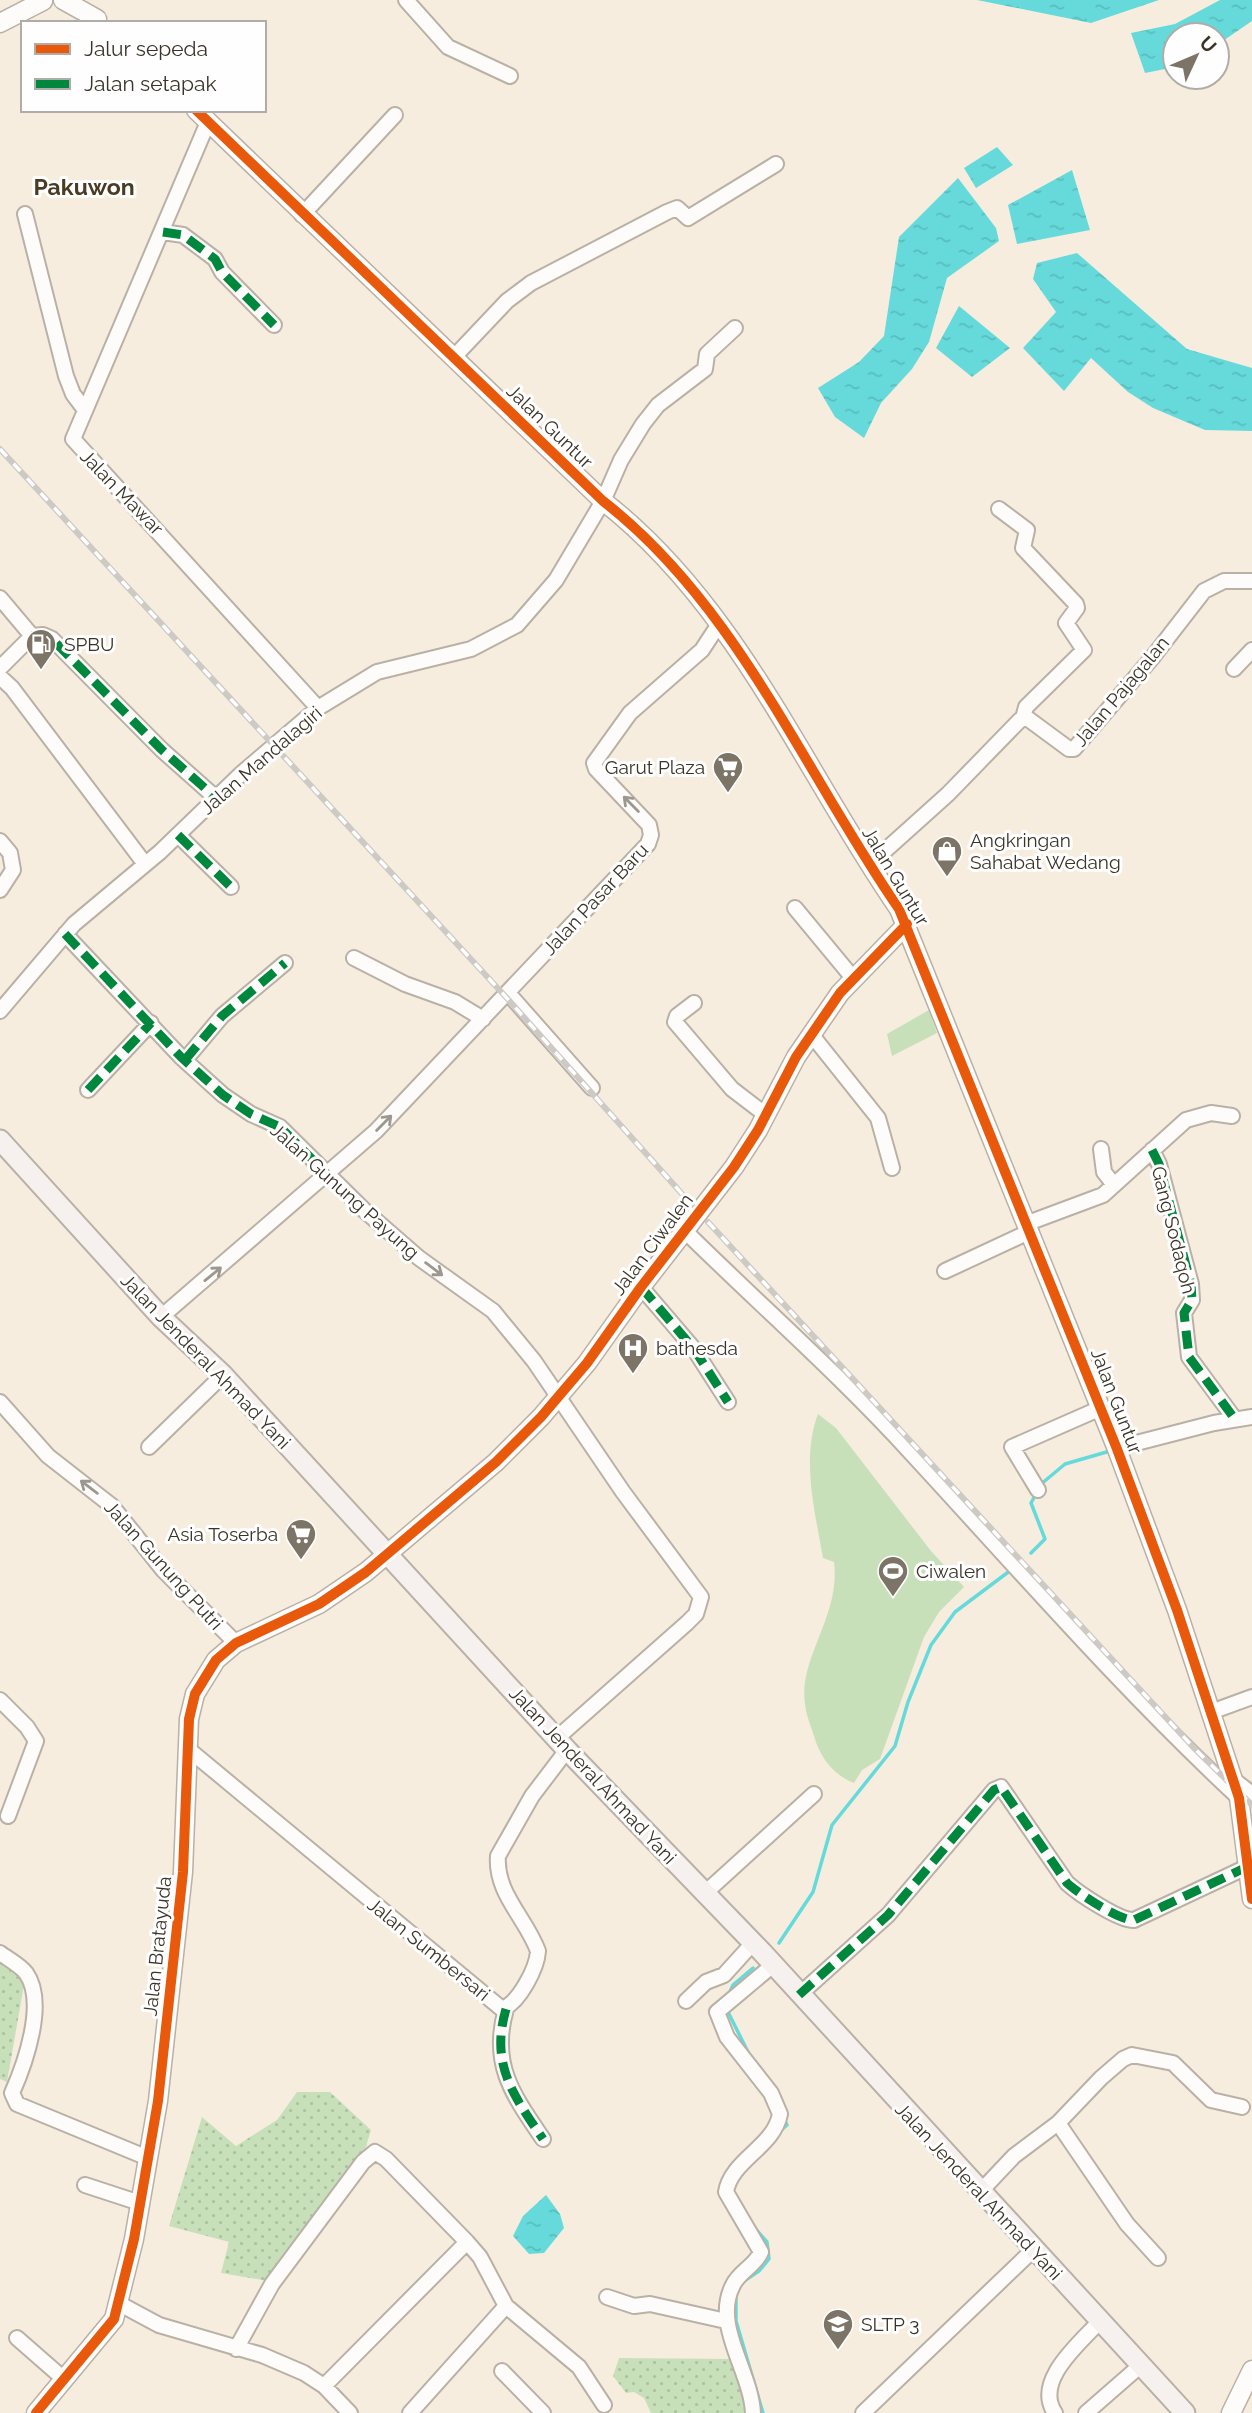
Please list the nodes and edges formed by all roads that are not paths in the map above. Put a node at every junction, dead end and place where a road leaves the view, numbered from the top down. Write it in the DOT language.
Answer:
graph roads {
  1 [pos="20,0"];
  2 [pos="63,0"];
  3 [pos="82,0"];
  4 [pos="406,0"];
  5 [pos="42,1"];
  6 [pos="4,20"];
  7 [pos="99,21"];
  8 [pos="510,76"];
  9 [pos="395,115"];
  10 [pos="202,116"];
  11 [pos="776,164"];
  12 [pos="26,214"];
  13 [pos="302,215"];
  14 [pos="163,232"];
  15 [pos="274,325"];
  16 [pos="735,328"];
  17 [pos="454,357"];
  18 [pos="85,410"];
  19 [pos="603,502"];
  20 [pos="999,509"];
  21 [pos="1252,581"];
  22 [pos="0,598"];
  23 [pos="719,624"];
  24 [pos="32,636"];
  25 [pos="1252,650"];
  26 [pos="0,668"];
  27 [pos="1234,669"];
  28 [pos="0,677"];
  29 [pos="318,708"];
  30 [pos="1023,718"];
  31 [pos="216,798"];
  32 [pos="178,835"];
  33 [pos="0,841"];
  34 [pos="145,864"];
  35 [pos="869,865"];
  36 [pos="231,887"];
  37 [pos="0,890"];
  38 [pos="794,908"];
  39 [pos="907,924"];
  40 [pos="65,934"];
  41 [pos="355,958"];
  42 [pos="285,963"];
  43 [pos="853,978"];
  44 [pos="512,989"];
  45 [pos="694,1003"];
  46 [pos="0,1011"];
  47 [pos="483,1019"];
  48 [pos="151,1023"];
  49 [pos="811,1034"];
  50 [pos="185,1060"];
  51 [pos="592,1088"];
  52 [pos="88,1090"];
  53 [pos="766,1115"];
  54 [pos="1232,1116"];
  55 [pos="0,1140"];
  56 [pos="1101,1149"];
  57 [pos="1152,1150"];
  58 [pos="892,1168"];
  59 [pos="328,1175"];
  60 [pos="1114,1185"];
  61 [pos="1029,1227"];
  62 [pos="685,1231"];
  63 [pos="945,1271"];
  64 [pos="641,1287"];
  65 [pos="161,1317"];
  66 [pos="223,1376"];
  67 [pos="559,1396"];
  68 [pos="0,1402"];
  69 [pos="728,1402"];
  70 [pos="1101,1408"];
  71 [pos="1252,1417"];
  72 [pos="1234,1418"];
  73 [pos="149,1447"];
  74 [pos="1119,1454"];
  75 [pos="1038,1490"];
  76 [pos="387,1554"];
  77 [pos="236,1643"];
  78 [pos="1252,1697"];
  79 [pos="0,1700"];
  80 [pos="1212,1712"];
  81 [pos="562,1744"];
  82 [pos="188,1749"];
  83 [pos="814,1794"];
  84 [pos="1246,1796"];
  85 [pos="8,1816"];
  86 [pos="1250,1866"];
  87 [pos="705,1893"];
  88 [pos="1252,1899"];
  89 [pos="754,1943"];
  90 [pos="0,1953"];
  91 [pos="773,1964"];
  92 [pos="799,1995"];
  93 [pos="687,2001"];
  94 [pos="506,2009"];
  95 [pos="1247,2108"];
  96 [pos="1058,2123"];
  97 [pos="543,2139"];
  98 [pos="148,2158"];
  99 [pos="85,2185"];
  100 [pos="980,2192"];
  101 [pos="140,2203"];
  102 [pos="467,2242"];
  103 [pos="1034,2249"];
  104 [pos="1158,2258"];
  105 [pos="607,2297"];
  106 [pos="118,2304"];
  107 [pos="506,2306"];
  108 [pos="726,2321"];
  109 [pos="1100,2321"];
  110 [pos="17,2338"];
  111 [pos="236,2349"];
  112 [pos="1141,2365"];
  113 [pos="1252,2370"];
  114 [pos="502,2371"];
  115 [pos="65,2380"];
  116 [pos="324,2386"];
  117 [pos="604,2405"];
  118 [pos="36,2413"];
  119 [pos="351,2413"];
  120 [pos="411,2413"];
  121 [pos="543,2413"];
  122 [pos="753,2413"];
  123 [pos="863,2413"];
  124 [pos="1055,2413"];
  125 [pos="1086,2413"];
  126 [pos="1185,2413"];
  127 [pos="1231,2413"];
  1 -- 6 [label="street"];
  2 -- 5 [label="street"];
  2 -- 7 [label="street"];
  3 -- 7 [label="street"];
  4 -- 8 [label="street"];
  5 -- 6 [label="street"];
  9 -- 13 [label="street"];
  10 -- 13 [label="street, Jalan Guntur"];
  10 -- 14 [label="street, Jalan Mawar"];
  11 -- 17 [label="street"];
  12 -- 18 [label="street"];
  13 -- 17 [label="street, Jalan Guntur"];
  14 -- 15 [label="street"];
  14 -- 18 [label="street, Jalan Mawar"];
  16 -- 19 [label="street, Jalan Mandalagiri"];
  17 -- 19 [label="street, Jalan Guntur"];
  18 -- 29 [label="street, Jalan Mawar"];
  19 -- 23 [label="street, Jalan Guntur"];
  19 -- 29 [label="street, Jalan Mandalagiri"];
  20 -- 30 [label="street"];
  21 -- 30 [label="street, Jalan Pajagalan"];
  22 -- 24 [label="street"];
  23 -- 35 [label="street, Jalan Guntur"];
  44 -- 23 [label="street, Jalan Pasar Baru, one-way"];
  24 -- 26 [label="street"];
  24 -- 31 [label="street"];
  25 -- 27 [label="street"];
  28 -- 34 [label="street"];
  29 -- 31 [label="street, Jalan Mandalagiri"];
  30 -- 35 [label="street"];
  31 -- 32 [label="street, Jalan Mandalagiri"];
  32 -- 34 [label="street, Jalan Mandalagiri"];
  32 -- 36 [label="street"];
  33 -- 37 [label="street"];
  34 -- 40 [label="street, Jalan Mandalagiri"];
  35 -- 39 [label="street, Jalan Guntur"];
  38 -- 43 [label="street"];
  39 -- 43 [label="street, Jalan Ciwalen"];
  39 -- 61 [label="street, Jalan Guntur"];
  40 -- 46 [label="street, Jalan Mandalagiri"];
  40 -- 48 [label="street, Jalan Gunung Payung"];
  41 -- 47 [label="street"];
  42 -- 50 [label="street"];
  43 -- 49 [label="street, Jalan Ciwalen"];
  44 -- 47 [label="street"];
  44 -- 51 [label="street"];
  45 -- 53 [label="street"];
  59 -- 47 [label="street, one-way"];
  48 -- 50 [label="street, Jalan Gunung Payung"];
  48 -- 52 [label="street"];
  49 -- 53 [label="street, Jalan Ciwalen"];
  49 -- 58 [label="street"];
  50 -- 59 [label="street, Jalan Gunung Payung"];
  53 -- 62 [label="street, Jalan Ciwalen"];
  54 -- 57 [label="street"];
  55 -- 65 [label="main road, Jalan Jenderal Ahmad Yani"];
  56 -- 60 [label="street"];
  57 -- 60 [label="street"];
  57 -- 72 [label="street, Gang Sodaqoh"];
  65 -- 59 [label="street, one-way"];
  59 -- 67 [label="street, Jalan Gunung Payung, one-way"];
  60 -- 61 [label="street"];
  61 -- 63 [label="street"];
  61 -- 70 [label="street, Jalan Guntur"];
  62 -- 64 [label="street, Jalan Ciwalen"];
  62 -- 84 [label="street"];
  64 -- 67 [label="street, Jalan Ciwalen"];
  64 -- 69 [label="street"];
  65 -- 66 [label="main road, Jalan Jenderal Ahmad Yani"];
  66 -- 73 [label="street"];
  66 -- 76 [label="main road, Jalan Jenderal Ahmad Yani"];
  67 -- 76 [label="street, Jalan Ciwalen"];
  67 -- 81 [label="street, Jalan Gunung Payung"];
  77 -- 68 [label="street, Jalan Gunung Putri, one-way"];
  70 -- 74 [label="street, Jalan Guntur"];
  70 -- 75 [label="street"];
  71 -- 72 [label="street"];
  72 -- 74 [label="street"];
  74 -- 80 [label="street, Jalan Guntur"];
  76 -- 77 [label="street, Jalan Bratayuda"];
  76 -- 81 [label="main road, Jalan Jenderal Ahmad Yani"];
  77 -- 82 [label="street, Jalan Bratayuda"];
  78 -- 80 [label="street"];
  79 -- 85 [label="street"];
  80 -- 84 [label="street, Jalan Guntur"];
  81 -- 87 [label="main road, Jalan Jenderal Ahmad Yani"];
  81 -- 94 [label="street, Jalan Sumbersari"];
  82 -- 94 [label="street, Jalan Sumbersari"];
  82 -- 98 [label="street, Jalan Bratayuda"];
  83 -- 87 [label="street"];
  84 -- 86 [label="street, Jalan Guntur"];
  86 -- 88 [label="street, Jalan Guntur"];
  86 -- 92 [label="street"];
  87 -- 89 [label="main road, Jalan Jenderal Ahmad Yani"];
  89 -- 91 [label="main road, Jalan Jenderal Ahmad Yani"];
  89 -- 93 [label="street"];
  90 -- 98 [label="street"];
  91 -- 92 [label="main road, Jalan Jenderal Ahmad Yani"];
  91 -- 108 [label="street"];
  92 -- 100 [label="main road, Jalan Jenderal Ahmad Yani"];
  94 -- 97 [label="street"];
  95 -- 96 [label="street"];
  96 -- 100 [label="street"];
  96 -- 104 [label="street"];
  98 -- 101 [label="street, Jalan Bratayuda"];
  99 -- 101 [label="street"];
  100 -- 103 [label="main road, Jalan Jenderal Ahmad Yani"];
  101 -- 106 [label="street, Jalan Bratayuda"];
  102 -- 107 [label="street"];
  102 -- 111 [label="street"];
  102 -- 116 [label="street"];
  103 -- 109 [label="main road, Jalan Jenderal Ahmad Yani"];
  103 -- 123 [label="street"];
  105 -- 108 [label="street"];
  106 -- 111 [label="street"];
  106 -- 115 [label="street, Jalan Bratayuda"];
  107 -- 117 [label="street"];
  107 -- 120 [label="street"];
  108 -- 122 [label="street"];
  109 -- 112 [label="main road, Jalan Jenderal Ahmad Yani"];
  109 -- 124 [label="street"];
  110 -- 115 [label="street"];
  111 -- 116 [label="street"];
  112 -- 125 [label="street"];
  112 -- 126 [label="main road, Jalan Jenderal Ahmad Yani"];
  113 -- 127 [label="street"];
  114 -- 121 [label="street"];
  115 -- 118 [label="street, Jalan Bratayuda"];
  116 -- 119 [label="street"];
}
